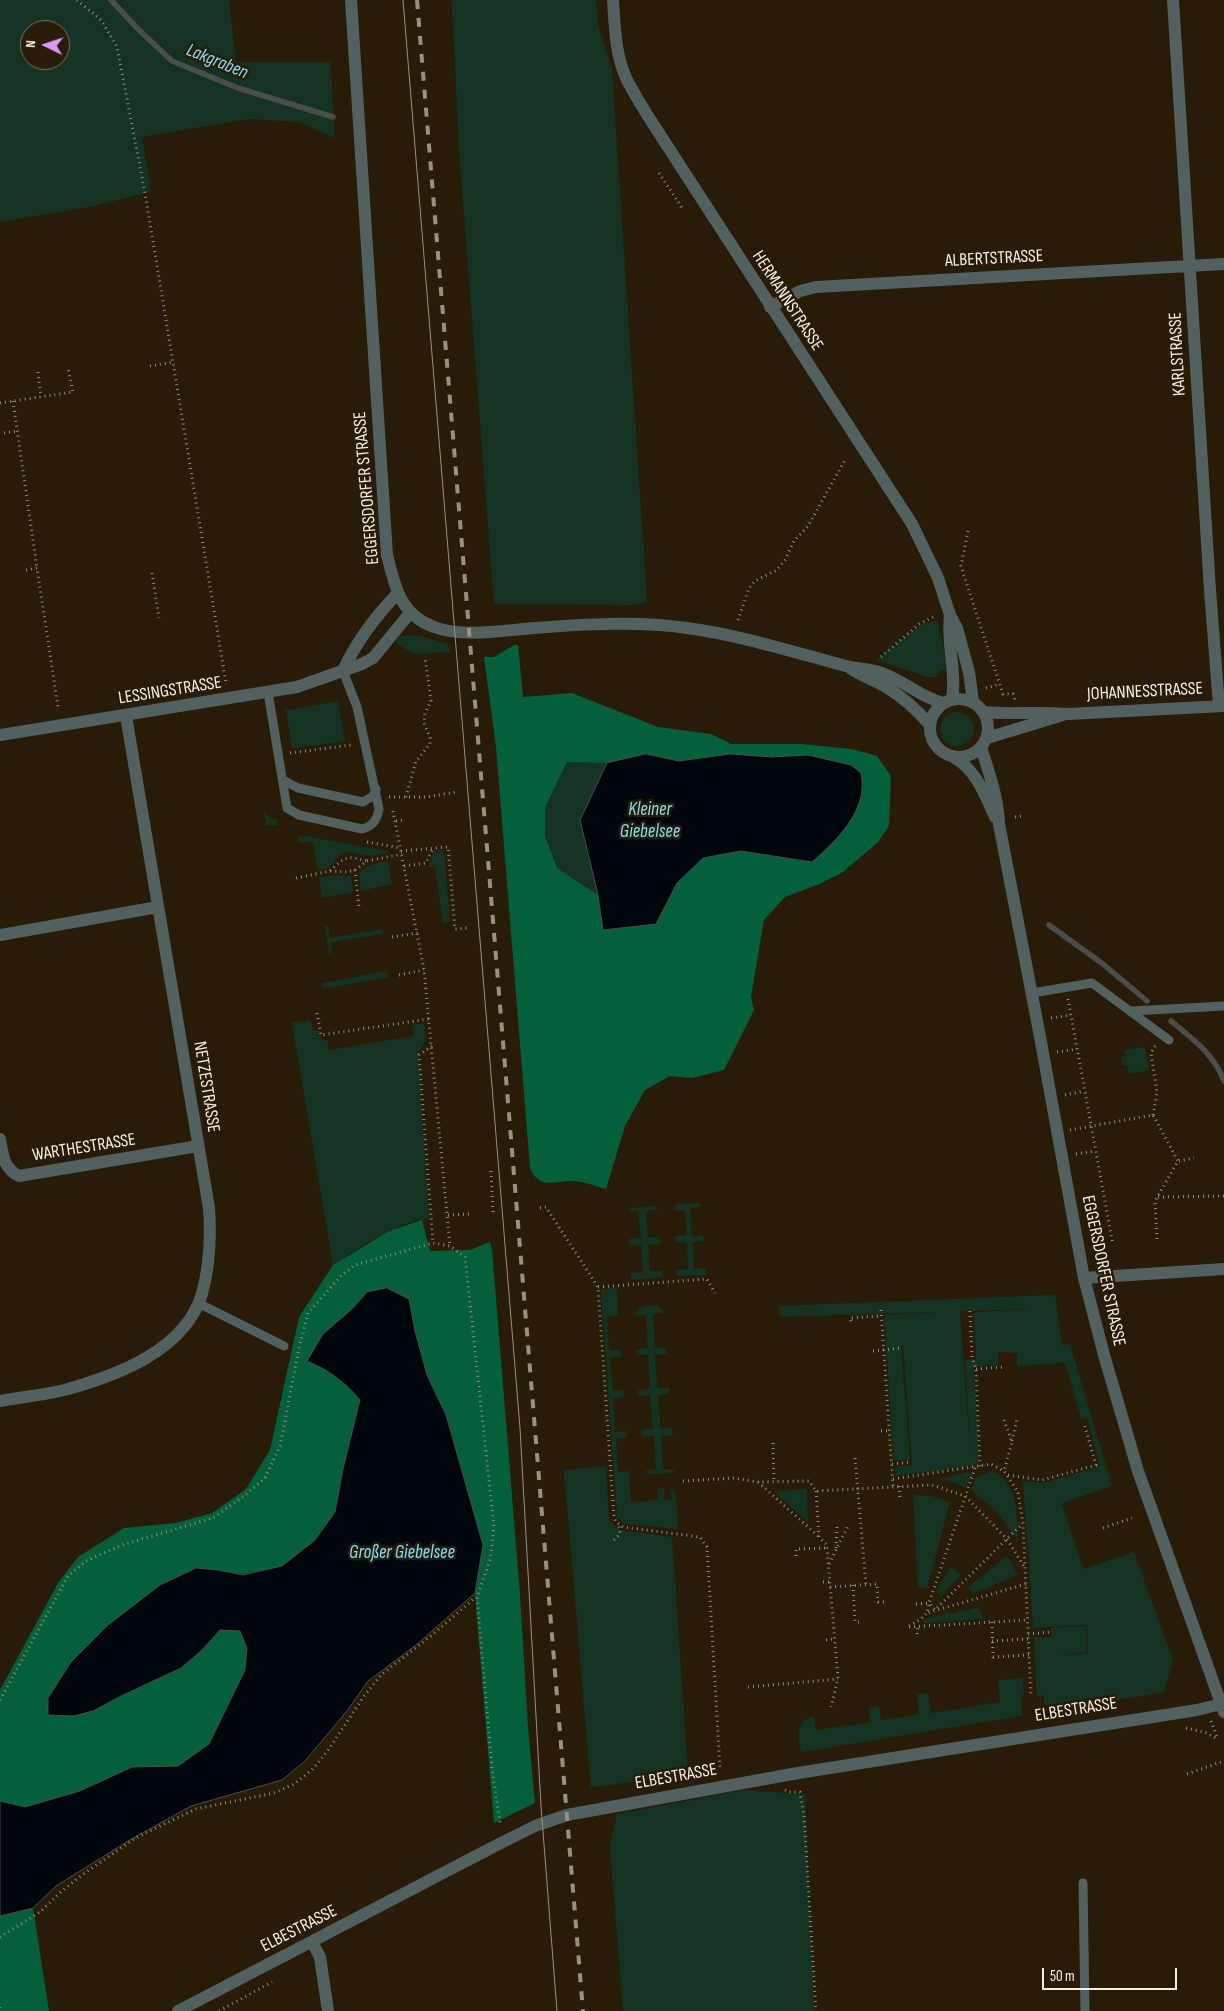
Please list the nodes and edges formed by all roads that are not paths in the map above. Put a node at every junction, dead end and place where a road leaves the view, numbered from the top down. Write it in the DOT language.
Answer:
graph roads {
  1 [pos="351,0"];
  2 [pos="614,0"];
  3 [pos="1173,0"];
  4 [pos="1224,264"];
  5 [pos="1191,265"];
  6 [pos="770,307"];
  7 [pos="397,594"];
  8 [pos="410,613"];
  9 [pos="949,613"];
  10 [pos="847,666"];
  11 [pos="343,671"];
  12 [pos="268,692"];
  13 [pos="947,701"];
  14 [pos="973,702"];
  15 [pos="1221,706"];
  16 [pos="984,712"];
  17 [pos="1068,714"];
  18 [pos="126,716"];
  19 [pos="930,725"];
  20 [pos="0,735"];
  21 [pos="984,742"];
  22 [pos="952,757"];
  23 [pos="283,780"];
  24 [pos="376,789"];
  25 [pos="998,824"];
  26 [pos="158,907"];
  27 [pos="0,934"];
  28 [pos="1032,993"];
  29 [pos="1224,1006"];
  30 [pos="1131,1011"];
  31 [pos="1165,1038"];
  32 [pos="0,1139"];
  33 [pos="198,1146"];
  34 [pos="1224,1269"];
  35 [pos="1084,1278"];
  36 [pos="198,1303"];
  37 [pos="284,1346"];
  38 [pos="0,1401"];
  39 [pos="1223,1707"];
  40 [pos="1083,1883"];
  41 [pos="312,1942"];
  42 [pos="178,2011"];
  43 [pos="328,2011"];
  44 [pos="1085,2011"];
  1 -- 7 [label="street, EGGERSDORFER STRASSE"];
  2 -- 6 [label="street, HERMANNSTRASSE"];
  3 -- 5 [label="street, KARLSTRASSE"];
  4 -- 5 [label="street, ALBERTSTRASSE"];
  5 -- 6 [label="street, ALBERTSTRASSE"];
  5 -- 15 [label="street, KARLSTRASSE"];
  6 -- 9 [label="street, HERMANNSTRASSE"];
  7 -- 8 [label="street, EGGERSDORFER STRASSE"];
  7 -- 11 [label="street"];
  8 -- 10 [label="street, EGGERSDORFER STRASSE"];
  8 -- 11 [label="street, LESSINGSTRASSE"];
  9 -- 13 [label="street, HERMANNSTRASSE"];
  9 -- 14 [label="street, HERMANNSTRASSE"];
  10 -- 13 [label="street, EGGERSDORFER STRASSE"];
  10 -- 19 [label="street, EGGERSDORFER STRASSE"];
  11 -- 12 [label="street, LESSINGSTRASSE"];
  11 -- 24 [label="lane"];
  12 -- 18 [label="street, LESSINGSTRASSE"];
  12 -- 23 [label="lane"];
  13 -- 14 [label="street"];
  13 -- 19 [label="street"];
  14 -- 16 [label="street"];
  15 -- 17 [label="street, JOHANNESSTRASSE"];
  16 -- 17 [label="street, JOHANNESSTRASSE"];
  16 -- 21 [label="street"];
  17 -- 21 [label="street, JOHANNESSTRASSE"];
  18 -- 20 [label="street, LESSINGSTRASSE"];
  18 -- 26 [label="street, NETZESTRASSE"];
  19 -- 22 [label="street"];
  21 -- 22 [label="street"];
  21 -- 25 [label="street, EGGERSDORFER STRASSE"];
  22 -- 25 [label="street, EGGERSDORFER STRASSE"];
  23 -- 24 [label="lane"];
  23 -- 24 [label="lane"];
  25 -- 28 [label="street, EGGERSDORFER STRASSE"];
  26 -- 27 [label="street"];
  26 -- 33 [label="street, NETZESTRASSE"];
  28 -- 30 [label="lane"];
  28 -- 35 [label="street, EGGERSDORFER STRASSE"];
  29 -- 30 [label="lane"];
  30 -- 31 [label="lane"];
  32 -- 33 [label="street, WARTHESTRASSE"];
  33 -- 36 [label="street, NETZESTRASSE"];
  34 -- 35 [label="street"];
  35 -- 39 [label="street, EGGERSDORFER STRASSE"];
  36 -- 37 [label="lane"];
  36 -- 38 [label="street, NETZESTRASSE"];
  39 -- 41 [label="street, ELBESTRASSE"];
  40 -- 44 [label="lane"];
  41 -- 42 [label="street, ELBESTRASSE"];
  41 -- 43 [label="street"];
}
